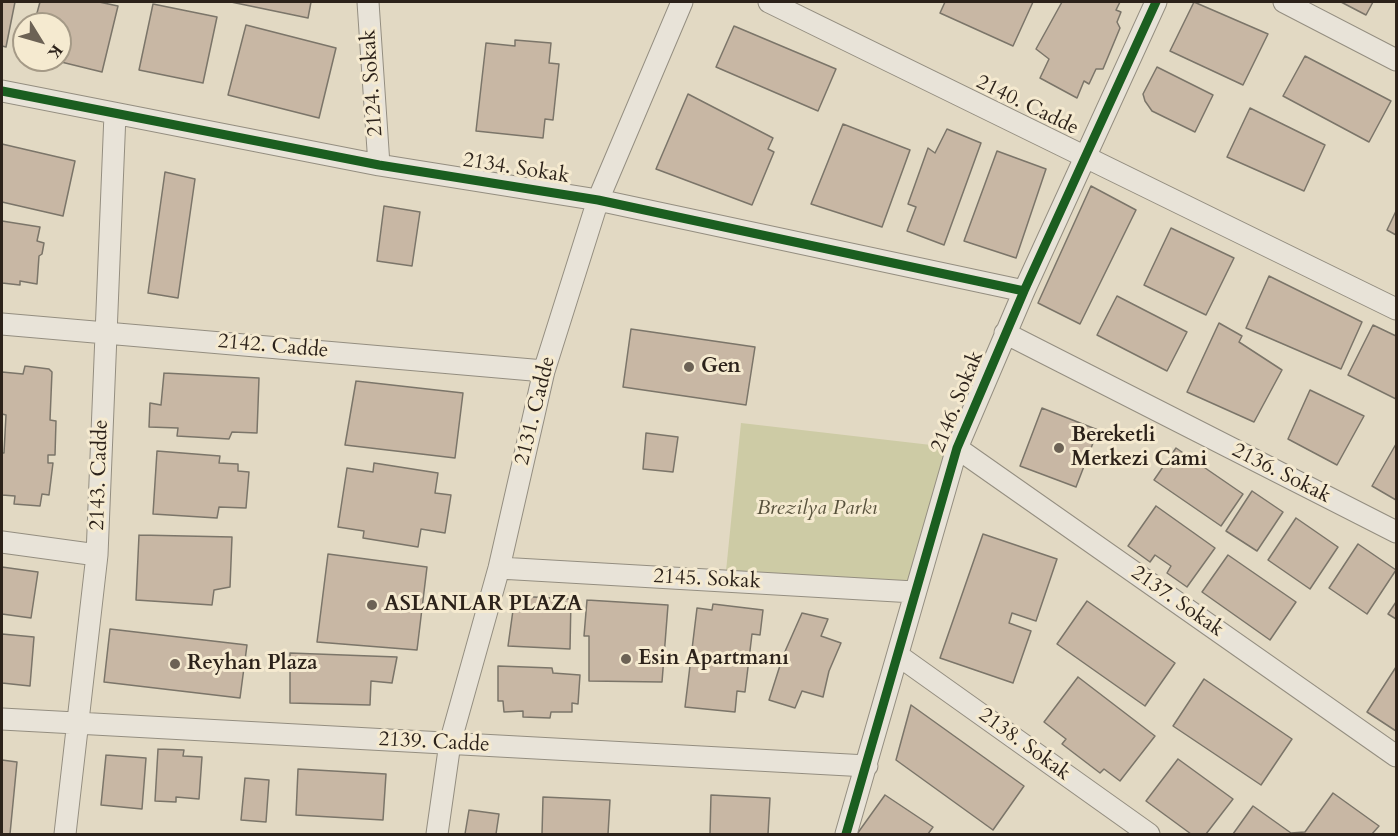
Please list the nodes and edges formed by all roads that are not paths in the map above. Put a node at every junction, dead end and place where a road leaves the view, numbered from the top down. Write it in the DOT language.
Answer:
graph roads {
  1 [pos="368,2"];
  2 [pos="682,2"];
  3 [pos="769,2"];
  4 [pos="1156,2"];
  5 [pos="1284,2"];
  6 [pos="1396,60"];
  7 [pos="2,90"];
  8 [pos="115,114"];
  9 [pos="1085,155"];
  10 [pos="379,165"];
  11 [pos="598,200"];
  12 [pos="1024,291"];
  13 [pos="1396,309"];
  14 [pos="2,324"];
  15 [pos="106,333"];
  16 [pos="1005,333"];
  17 [pos="544,371"];
  18 [pos="957,448"];
  19 [pos="1396,532"];
  20 [pos="2,542"];
  21 [pos="97,555"];
  22 [pos="499,568"];
  23 [pos="914,592"];
  24 [pos="899,656"];
  25 [pos="2,719"];
  26 [pos="76,725"];
  27 [pos="450,743"];
  28 [pos="1396,756"];
  29 [pos="867,766"];
  30 [pos="65,834"];
  31 [pos="437,834"];
  32 [pos="846,834"];
  33 [pos="1149,834"];
  1 -- 10 [label="street, 2124. Sokak"];
  2 -- 11 [label="street, 2131. Cadde"];
  3 -- 9 [label="street, 2140. Cadde"];
  4 -- 9 [label="street, 2146. Sokak"];
  5 -- 6 [label="street"];
  7 -- 8 [label="street, 2134. Sokak"];
  8 -- 10 [label="street, 2134. Sokak"];
  8 -- 15 [label="street, 2143. Cadde"];
  9 -- 12 [label="street, 2146. Sokak"];
  9 -- 13 [label="street, 2140. Cadde"];
  10 -- 11 [label="street, 2134. Sokak"];
  11 -- 12 [label="street, 2134. Sokak"];
  11 -- 17 [label="street, 2131. Cadde"];
  12 -- 16 [label="street, 2146. Sokak"];
  14 -- 15 [label="street, 2142. Cadde"];
  15 -- 17 [label="street, 2142. Cadde"];
  15 -- 21 [label="street, 2143. Cadde"];
  16 -- 18 [label="street, 2146. Sokak"];
  16 -- 19 [label="street, 2136. Sokak"];
  17 -- 22 [label="street, 2131. Cadde"];
  18 -- 23 [label="street, 2146. Sokak"];
  18 -- 28 [label="street, 2137. Sokak"];
  20 -- 21 [label="street"];
  21 -- 26 [label="street, 2143. Cadde"];
  22 -- 23 [label="street, 2145. Sokak"];
  22 -- 27 [label="street, 2131. Cadde"];
  23 -- 24 [label="street, 2146. Sokak"];
  24 -- 29 [label="street, 2146. Sokak"];
  24 -- 33 [label="street, 2138. Sokak"];
  25 -- 26 [label="street, 2139. Cadde"];
  26 -- 27 [label="street, 2139. Cadde"];
  26 -- 30 [label="street, 2143. Cadde"];
  27 -- 29 [label="street, 2139. Cadde"];
  27 -- 31 [label="street, 2131. Cadde"];
  29 -- 32 [label="street, 2146. Sokak"];
}
